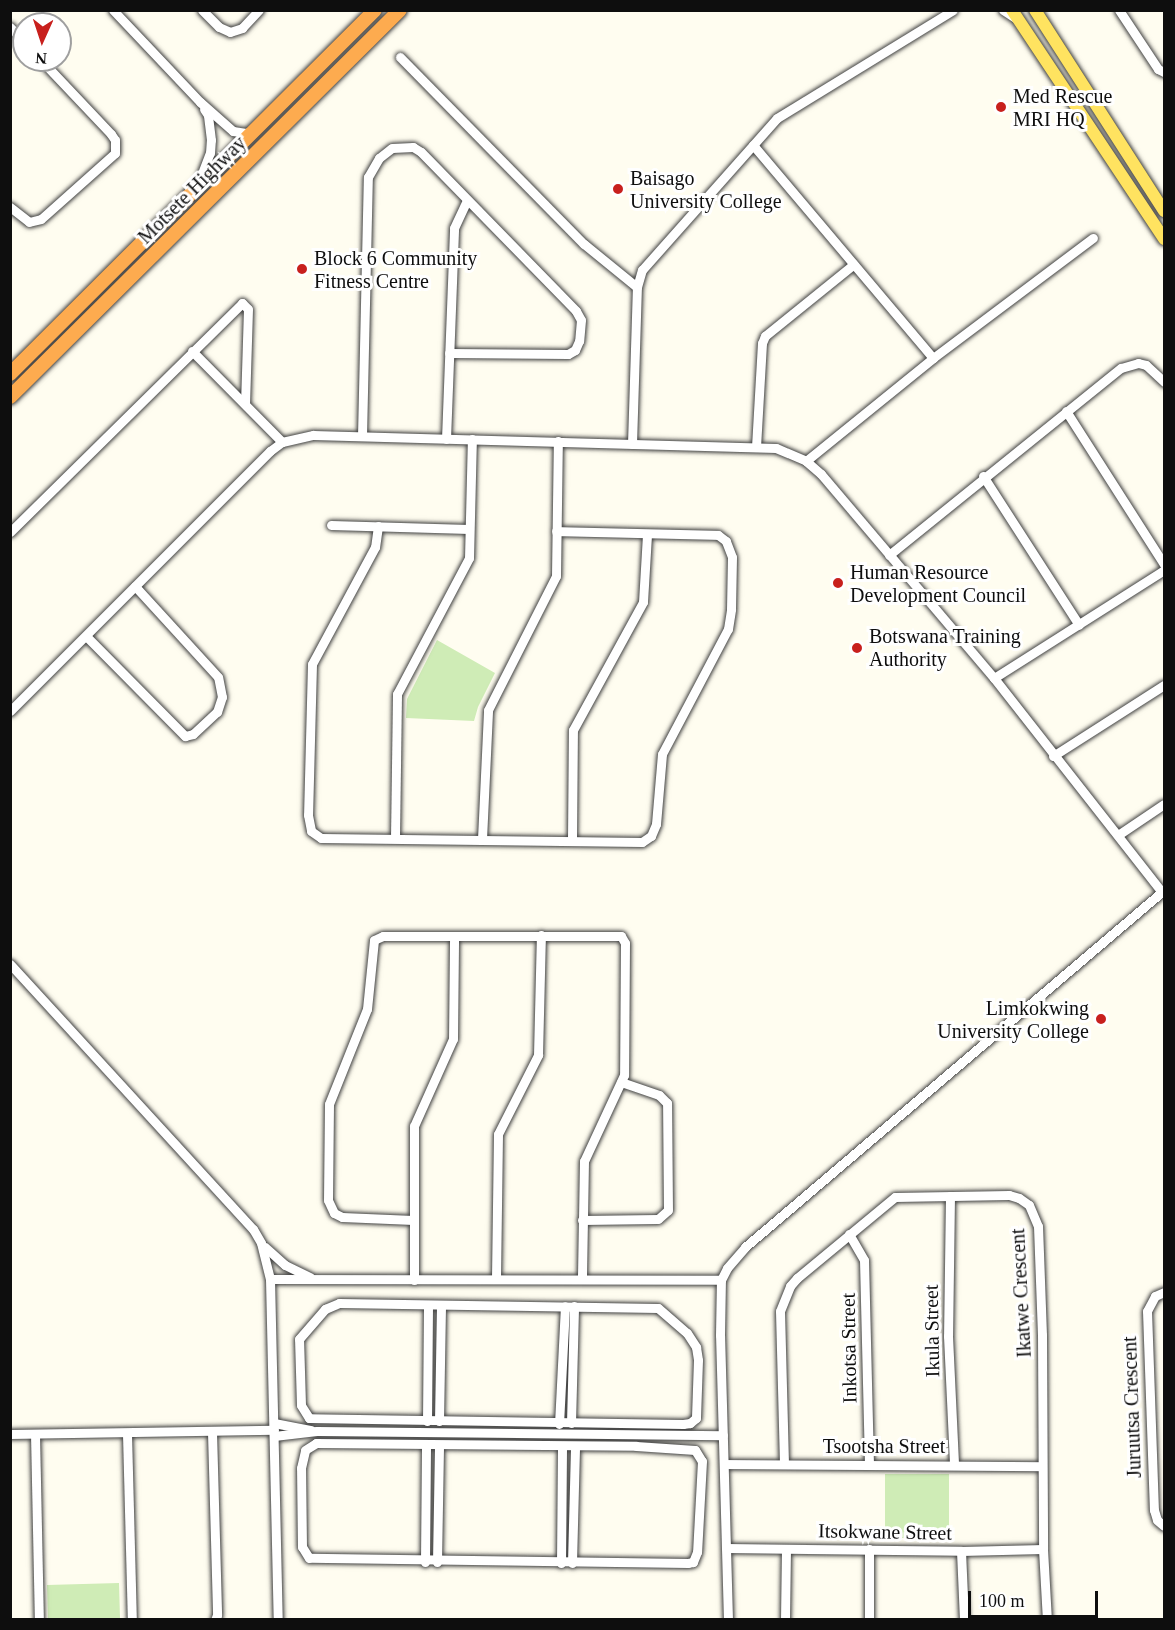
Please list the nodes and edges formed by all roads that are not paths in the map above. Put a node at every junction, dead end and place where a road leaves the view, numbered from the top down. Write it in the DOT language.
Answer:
graph roads {
  1 [pos="113,10"];
  2 [pos="202,10"];
  3 [pos="259,10"];
  4 [pos="375,10"];
  5 [pos="400,10"];
  6 [pos="952,10"];
  7 [pos="1003,10"];
  8 [pos="1035,10"];
  9 [pos="1119,10"];
  10 [pos="1015,16"];
  11 [pos="400,57"];
  12 [pos="52,72"];
  13 [pos="1164,72"];
  14 [pos="200,102"];
  15 [pos="256,129"];
  16 [pos="753,145"];
  17 [pos="196,187"];
  18 [pos="1153,194"];
  19 [pos="467,200"];
  20 [pos="1164,203"];
  21 [pos="10,207"];
  22 [pos="1164,211"];
  23 [pos="1160,223"];
  24 [pos="1093,238"];
  25 [pos="1164,239"];
  26 [pos="854,264"];
  27 [pos="637,287"];
  28 [pos="192,351"];
  29 [pos="450,353"];
  30 [pos="933,358"];
  31 [pos="10,374"];
  32 [pos="1164,382"];
  33 [pos="10,397"];
  34 [pos="245,403"];
  35 [pos="1066,411"];
  36 [pos="362,436"];
  37 [pos="446,439"];
  38 [pos="471,439"];
  39 [pos="558,441"];
  40 [pos="282,442"];
  41 [pos="632,444"];
  42 [pos="756,447"];
  43 [pos="806,460"];
  44 [pos="983,476"];
  45 [pos="331,525"];
  46 [pos="378,526"];
  47 [pos="469,529"];
  48 [pos="556,531"];
  49 [pos="10,532"];
  50 [pos="647,534"];
  51 [pos="889,555"];
  52 [pos="1164,564"];
  53 [pos="1164,570"];
  54 [pos="135,586"];
  55 [pos="1079,625"];
  56 [pos="86,636"];
  57 [pos="994,678"];
  58 [pos="1164,685"];
  59 [pos="10,711"];
  60 [pos="1053,756"];
  61 [pos="1164,804"];
  62 [pos="1118,835"];
  63 [pos="395,838"];
  64 [pos="482,839"];
  65 [pos="572,839"];
  66 [pos="1163,891"];
  67 [pos="541,935"];
  68 [pos="454,936"];
  69 [pos="10,964"];
  70 [pos="621,1082"];
  71 [pos="950,1196"];
  72 [pos="413,1220"];
  73 [pos="582,1220"];
  74 [pos="849,1234"];
  75 [pos="261,1243"];
  76 [pos="496,1278"];
  77 [pos="270,1279"];
  78 [pos="313,1279"];
  79 [pos="582,1279"];
  80 [pos="414,1280"];
  81 [pos="721,1280"];
  82 [pos="1164,1292"];
  83 [pos="428,1305"];
  84 [pos="441,1305"];
  85 [pos="569,1306"];
  86 [pos="364,1420"];
  87 [pos="427,1421"];
  88 [pos="440,1421"];
  89 [pos="571,1423"];
  90 [pos="560,1424"];
  91 [pos="500,1428"];
  92 [pos="637,1429"];
  93 [pos="274,1430"];
  94 [pos="212,1432"];
  95 [pos="364,1432"];
  96 [pos="10,1434"];
  97 [pos="35,1434"];
  98 [pos="128,1434"];
  99 [pos="723,1435"];
  100 [pos="364,1444"];
  101 [pos="426,1445"];
  102 [pos="439,1445"];
  103 [pos="500,1446"];
  104 [pos="636,1446"];
  105 [pos="562,1447"];
  106 [pos="575,1447"];
  107 [pos="724,1464"];
  108 [pos="784,1464"];
  109 [pos="869,1464"];
  110 [pos="954,1465"];
  111 [pos="1042,1466"];
  112 [pos="1164,1526"];
  113 [pos="726,1548"];
  114 [pos="869,1549"];
  115 [pos="1043,1549"];
  116 [pos="786,1550"];
  117 [pos="961,1551"];
  118 [pos="425,1562"];
  119 [pos="437,1562"];
  120 [pos="561,1563"];
  121 [pos="572,1563"];
  122 [pos="39,1620"];
  123 [pos="132,1620"];
  124 [pos="215,1620"];
  125 [pos="278,1620"];
  126 [pos="728,1620"];
  127 [pos="785,1620"];
  128 [pos="869,1620"];
  129 [pos="964,1620"];
  130 [pos="1047,1620"];
  1 -- 14 [label="street"];
  2 -- 3 [label="street"];
  4 -- 15 [label="highway, Motsete Highway"];
  5 -- 33 [label="highway, Motsete Highway"];
  6 -- 16 [label="street"];
  7 -- 10 [label="street"];
  8 -- 18 [label="main road"];
  9 -- 13 [label="street"];
  10 -- 23 [label="main road"];
  11 -- 27 [label="street"];
  12 -- 21 [label="street"];
  14 -- 15 [label="street"];
  14 -- 17 [label="street"];
  15 -- 17 [label="highway, Motsete Highway"];
  16 -- 26 [label="street"];
  16 -- 27 [label="street"];
  17 -- 31 [label="highway, Motsete Highway"];
  18 -- 20 [label="main road"];
  18 -- 22 [label="main road"];
  19 -- 29 [label="street"];
  19 -- 29 [label="street"];
  19 -- 36 [label="street"];
  23 -- 25 [label="main road"];
  24 -- 30 [label="street"];
  26 -- 30 [label="street"];
  26 -- 42 [label="street"];
  27 -- 41 [label="street"];
  28 -- 34 [label="street"];
  28 -- 34 [label="street"];
  28 -- 49 [label="street"];
  29 -- 37 [label="street"];
  30 -- 43 [label="street"];
  32 -- 35 [label="street"];
  34 -- 40 [label="street"];
  35 -- 44 [label="street"];
  35 -- 52 [label="street"];
  36 -- 37 [label="street"];
  36 -- 40 [label="street"];
  37 -- 38 [label="street"];
  38 -- 39 [label="street"];
  38 -- 47 [label="street"];
  39 -- 41 [label="street"];
  39 -- 48 [label="street"];
  40 -- 54 [label="street"];
  41 -- 42 [label="street"];
  42 -- 43 [label="street"];
  43 -- 51 [label="street"];
  44 -- 51 [label="street"];
  44 -- 55 [label="street"];
  45 -- 46 [label="street"];
  46 -- 47 [label="street"];
  46 -- 63 [label="street"];
  47 -- 63 [label="street"];
  48 -- 50 [label="street"];
  48 -- 64 [label="street"];
  50 -- 65 [label="street"];
  50 -- 65 [label="street"];
  51 -- 57 [label="street"];
  53 -- 55 [label="street"];
  54 -- 56 [label="street"];
  54 -- 56 [label="street"];
  55 -- 57 [label="street"];
  56 -- 59 [label="street"];
  57 -- 60 [label="street"];
  58 -- 60 [label="street"];
  60 -- 62 [label="street"];
  61 -- 62 [label="street"];
  62 -- 66 [label="street"];
  63 -- 64 [label="street"];
  64 -- 65 [label="street"];
  66 -- 81 [label="street"];
  67 -- 68 [label="street"];
  67 -- 70 [label="street"];
  67 -- 76 [label="street"];
  68 -- 72 [label="street"];
  68 -- 72 [label="street"];
  69 -- 75 [label="street"];
  70 -- 73 [label="street"];
  70 -- 73 [label="street"];
  71 -- 74 [label="street, Ikatwe Crescent"];
  71 -- 110 [label="street, Ikula Street"];
  71 -- 111 [label="street, Ikatwe Crescent"];
  72 -- 80 [label="street"];
  73 -- 79 [label="street"];
  74 -- 108 [label="street, Ikatwe Crescent"];
  74 -- 109 [label="street, Inkotsa Street"];
  75 -- 77 [label="street"];
  75 -- 78 [label="street"];
  76 -- 79 [label="street"];
  76 -- 80 [label="street"];
  77 -- 78 [label="street"];
  77 -- 93 [label="street"];
  78 -- 80 [label="street"];
  79 -- 81 [label="street"];
  81 -- 99 [label="street"];
  82 -- 112 [label="street, Juruutsa Crescent"];
  83 -- 84 [label="street"];
  83 -- 86 [label="street"];
  83 -- 87 [label="street"];
  84 -- 85 [label="street"];
  84 -- 88 [label="street"];
  85 -- 89 [label="street"];
  85 -- 90 [label="street"];
  85 -- 92 [label="street"];
  86 -- 87 [label="street"];
  86 -- 95 [label="street"];
  87 -- 88 [label="street"];
  88 -- 91 [label="street"];
  89 -- 90 [label="street"];
  89 -- 92 [label="street"];
  90 -- 91 [label="street"];
  91 -- 92 [label="street"];
  91 -- 95 [label="street"];
  91 -- 103 [label="street"];
  92 -- 99 [label="street"];
  92 -- 104 [label="street"];
  93 -- 94 [label="street"];
  93 -- 95 [label="street"];
  93 -- 125 [label="street"];
  94 -- 98 [label="street"];
  94 -- 124 [label="street"];
  95 -- 100 [label="street"];
  96 -- 97 [label="street"];
  97 -- 98 [label="street"];
  97 -- 122 [label="street"];
  98 -- 123 [label="street"];
  99 -- 107 [label="street"];
  100 -- 101 [label="street"];
  100 -- 118 [label="street"];
  101 -- 102 [label="street"];
  101 -- 118 [label="street"];
  102 -- 103 [label="street"];
  102 -- 119 [label="street"];
  103 -- 105 [label="street"];
  104 -- 106 [label="street"];
  104 -- 121 [label="street"];
  105 -- 106 [label="street"];
  105 -- 120 [label="street"];
  106 -- 121 [label="street"];
  107 -- 108 [label="street, Tsootsha Street"];
  107 -- 113 [label="street"];
  108 -- 109 [label="street, Tsootsha Street"];
  109 -- 110 [label="street, Tsootsha Street"];
  110 -- 111 [label="street, Tsootsha Street"];
  111 -- 115 [label="street, Ikatwe Crescent"];
  113 -- 116 [label="street, Itsokwane Street"];
  113 -- 126 [label="street"];
  114 -- 116 [label="street, Itsokwane Street"];
  114 -- 117 [label="street, Itsokwane Street"];
  114 -- 128 [label="street"];
  115 -- 117 [label="street, Itsokwane Street"];
  115 -- 130 [label="street, Ikatwe Crescent"];
  116 -- 127 [label="street"];
  117 -- 129 [label="street"];
  118 -- 119 [label="street"];
  119 -- 120 [label="street"];
  120 -- 121 [label="street"];
}
